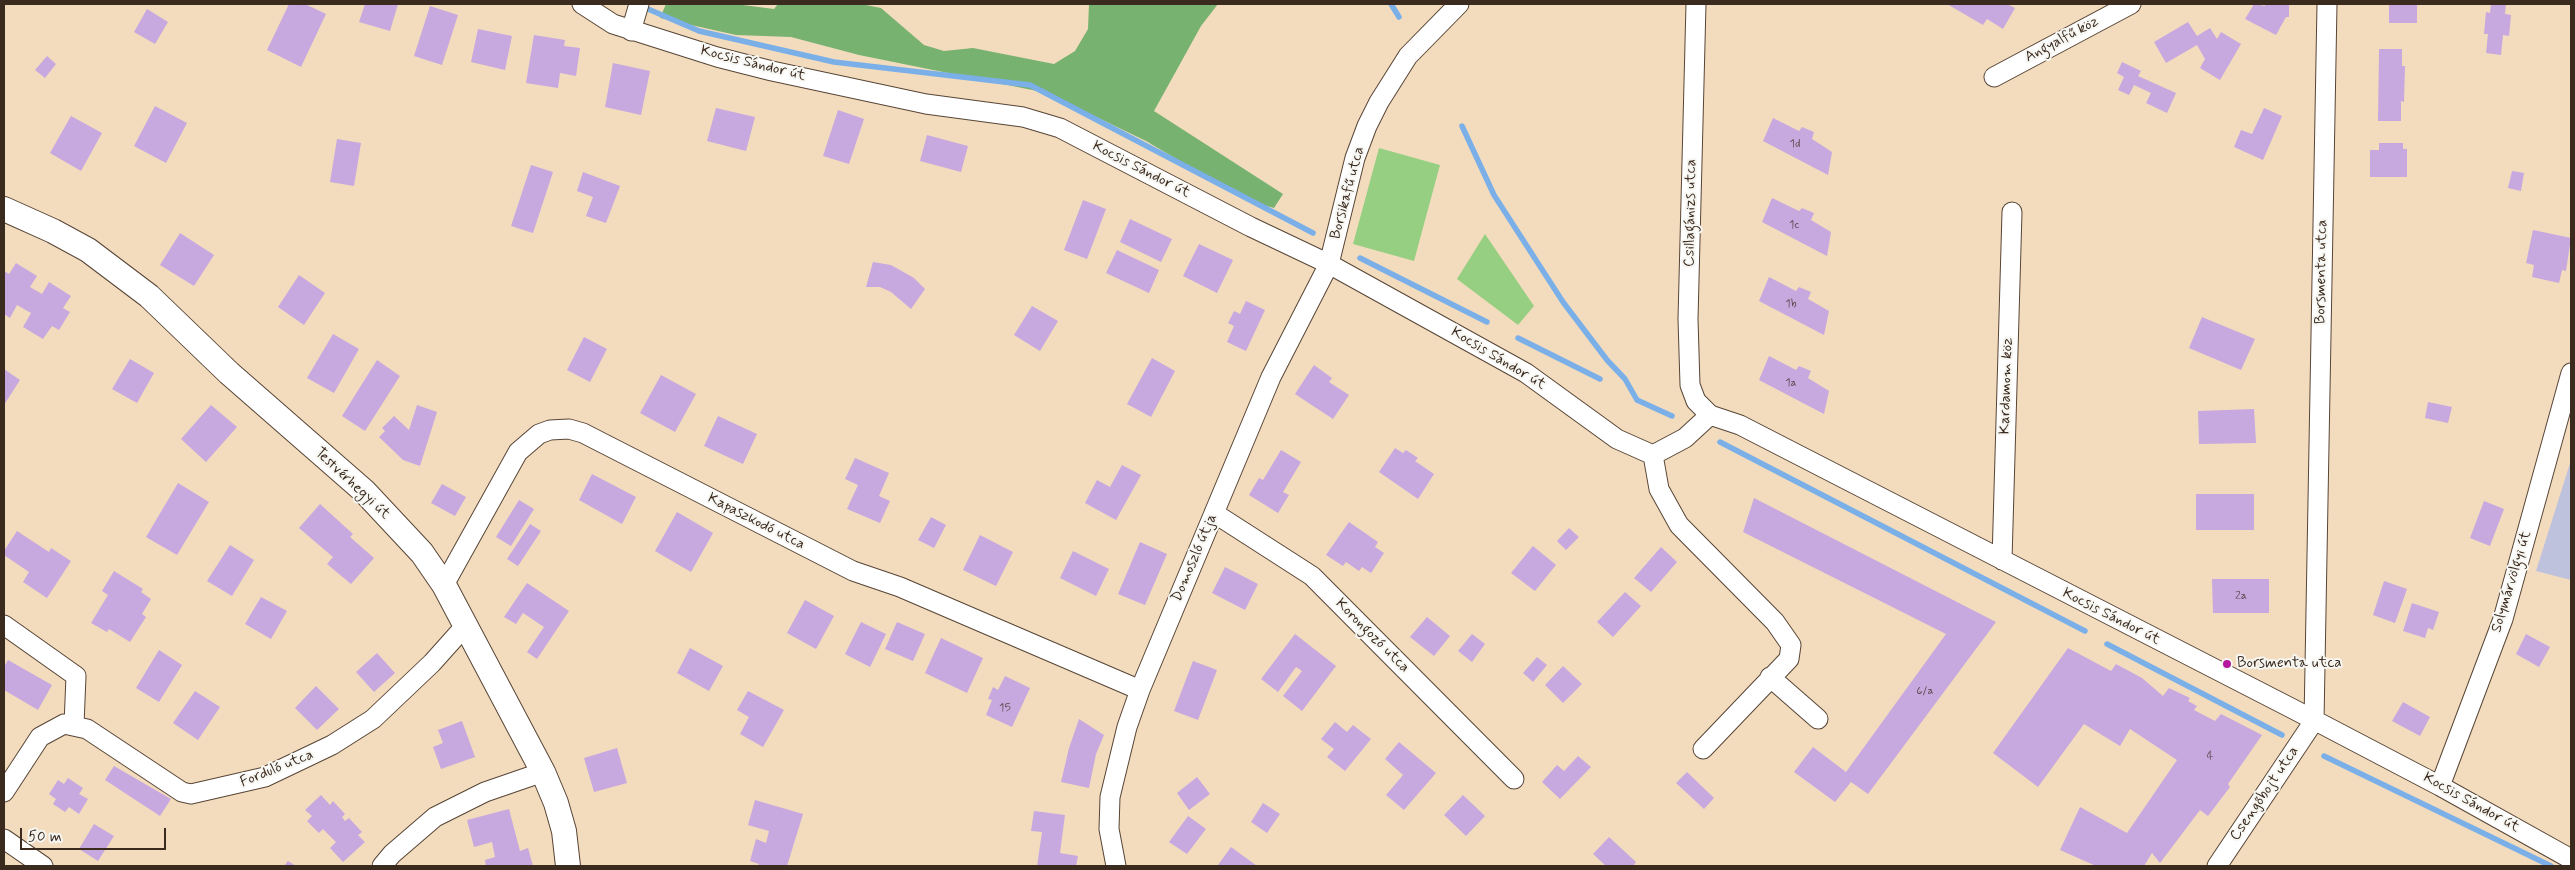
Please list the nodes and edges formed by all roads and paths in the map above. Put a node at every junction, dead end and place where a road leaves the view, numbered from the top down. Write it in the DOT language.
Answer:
graph roads {
  1 [pos="582,4"];
  2 [pos="639,4"];
  3 [pos="1459,4"];
  4 [pos="1696,4"];
  5 [pos="2131,4"];
  6 [pos="2326,4"];
  7 [pos="631,31"];
  8 [pos="1994,77"];
  9 [pos="4,210"];
  10 [pos="2012,212"];
  11 [pos="1329,264"];
  12 [pos="2571,373"];
  13 [pos="1710,415"];
  14 [pos="1653,455"];
  15 [pos="1214,513"];
  16 [pos="2002,560"];
  17 [pos="444,585"];
  18 [pos="4,625"];
  19 [pos="466,625"];
  20 [pos="1770,677"];
  21 [pos="1140,690"];
  22 [pos="1818,718"];
  23 [pos="2314,721"];
  24 [pos="74,725"];
  25 [pos="1703,749"];
  26 [pos="542,772"];
  27 [pos="1514,779"];
  28 [pos="2440,786"];
  29 [pos="4,792"];
  30 [pos="4,839"];
  31 [pos="2571,859"];
  32 [pos="43,866"];
  33 [pos="382,866"];
  34 [pos="568,866"];
  35 [pos="1116,866"];
  36 [pos="2217,866"];
  1 -- 7 [label="street, Kocsis Sándor út"];
  2 -- 7 [label="street"];
  3 -- 11 [label="street, Borsikafű utca"];
  4 -- 13 [label="street, Csillagánizs utca"];
  5 -- 8 [label="street, Angyalfű köz"];
  6 -- 23 [label="street, Borsmenta utca"];
  7 -- 11 [label="street, Kocsis Sándor út"];
  9 -- 17 [label="street, Testvérhegyi út"];
  10 -- 16 [label="street, Kardamom köz"];
  11 -- 14 [label="street, Kocsis Sándor út"];
  11 -- 15 [label="street, Domoszló útja"];
  12 -- 28 [label="street, Solymárvölgyi út"];
  13 -- 14 [label="street"];
  13 -- 16 [label="street, Kocsis Sándor út"];
  14 -- 20 [label="street"];
  15 -- 21 [label="street, Domoszló útja"];
  15 -- 27 [label="street, Korongozó utca"];
  16 -- 23 [label="street, Kocsis Sándor út"];
  17 -- 19 [label="street, Testvérhegyi út"];
  17 -- 21 [label="street, Kapaszkodó utca"];
  18 -- 24 [label="street"];
  19 -- 24 [label="street, Forduló utca"];
  19 -- 26 [label="street, Testvérhegyi út"];
  20 -- 22 [label="street"];
  20 -- 25 [label="street"];
  21 -- 35 [label="street, Domoszló útja"];
  23 -- 28 [label="street, Kocsis Sándor út"];
  23 -- 36 [label="street, Csengőbojt utca"];
  24 -- 29 [label="street"];
  26 -- 33 [label="street"];
  26 -- 34 [label="street, Testvérhegyi út"];
  28 -- 31 [label="street, Kocsis Sándor út"];
  30 -- 32 [label="street"];
}
